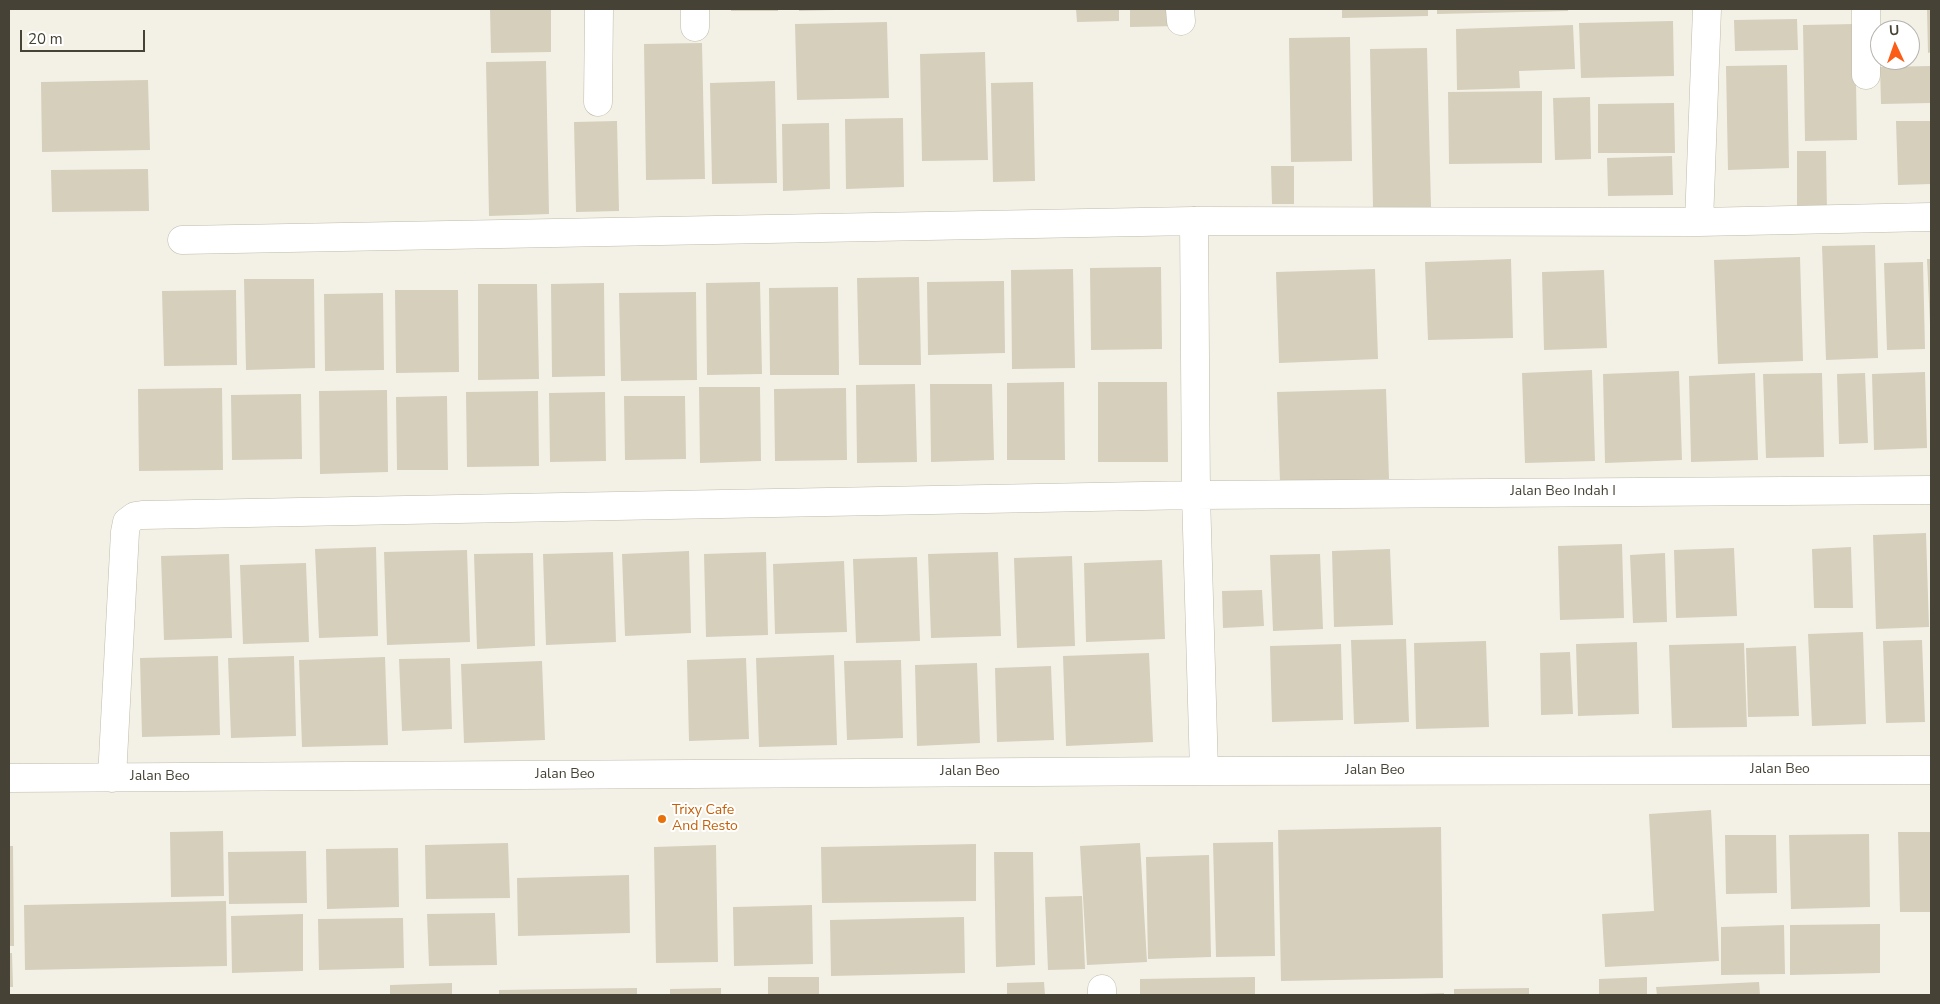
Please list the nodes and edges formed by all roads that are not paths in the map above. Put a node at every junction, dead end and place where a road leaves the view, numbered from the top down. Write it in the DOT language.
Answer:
graph roads {
  1 [pos="599,9"];
  2 [pos="1707,9"];
  3 [pos="1866,9"];
  4 [pos="1866,75"];
  5 [pos="598,102"];
  6 [pos="1931,217"];
  7 [pos="1194,221"];
  8 [pos="1699,222"];
  9 [pos="182,240"];
  10 [pos="1931,490"];
  11 [pos="1196,495"];
  12 [pos="1931,770"];
  13 [pos="1204,771"];
  14 [pos="9,778"];
  15 [pos="112,778"];
  1 -- 5 [label="street"];
  2 -- 8 [label="street"];
  3 -- 4 [label="street"];
  6 -- 8 [label="street"];
  7 -- 8 [label="street"];
  7 -- 9 [label="street"];
  7 -- 11 [label="street"];
  10 -- 11 [label="street, Jalan Beo Indah I"];
  11 -- 13 [label="street"];
  11 -- 15 [label="street, Jalan Beo Indah I"];
  12 -- 13 [label="street, Jalan Beo"];
  13 -- 15 [label="street, Jalan Beo"];
  14 -- 15 [label="street, Jalan Beo"];
}
